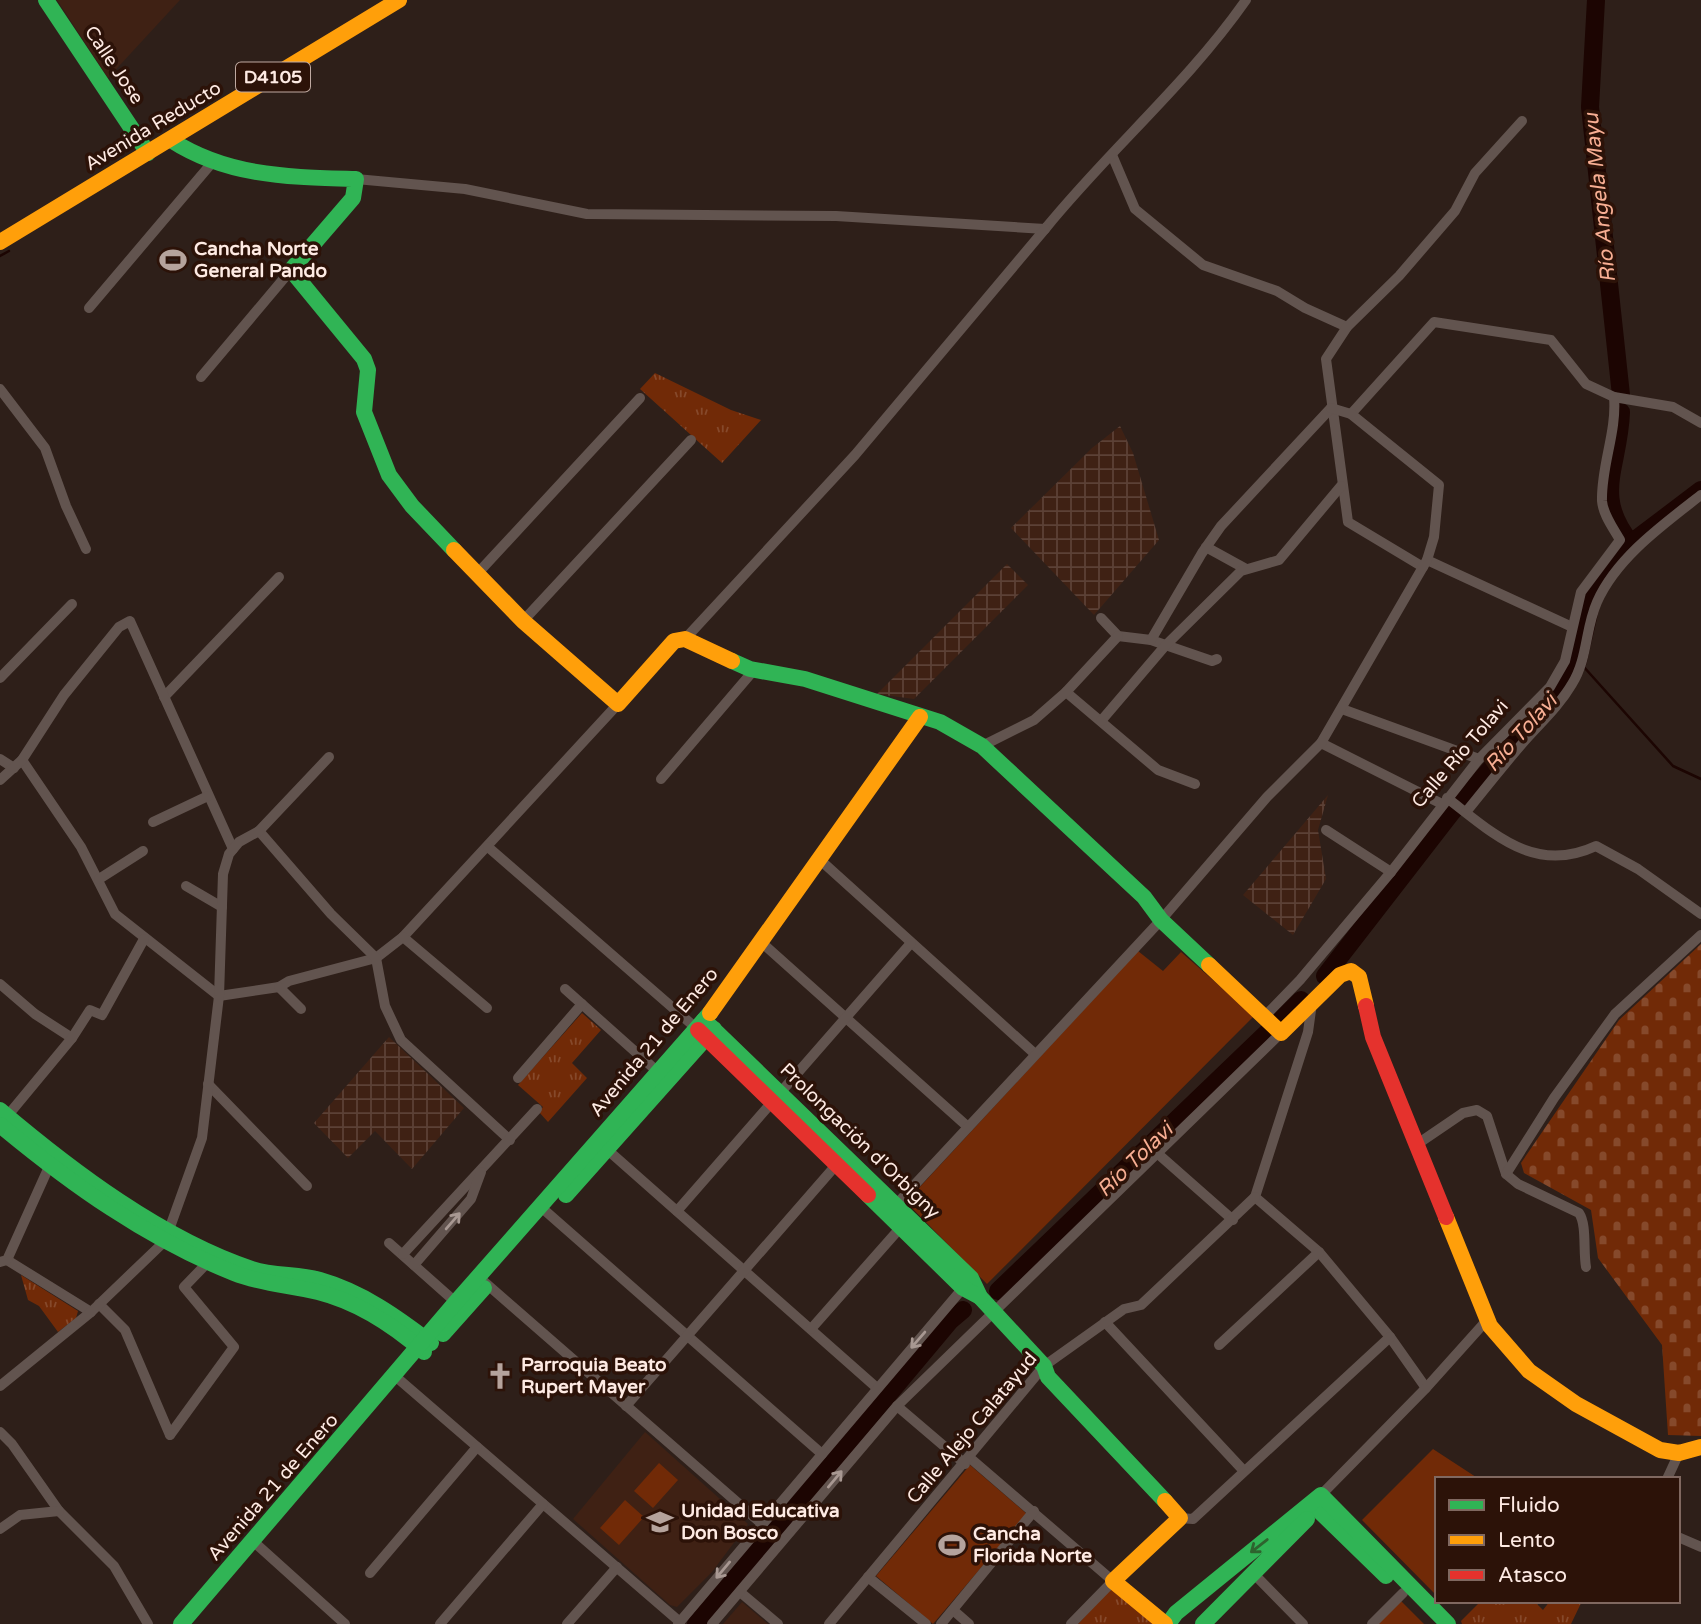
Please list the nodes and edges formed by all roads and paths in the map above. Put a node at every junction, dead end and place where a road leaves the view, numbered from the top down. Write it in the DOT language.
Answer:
graph roads {
  1 [pos="46,0"];
  2 [pos="399,0"];
  3 [pos="1236,0"];
  4 [pos="1247,0"];
  5 [pos="1236,16"];
  6 [pos="1522,121"];
  7 [pos="171,140"];
  8 [pos="148,153"];
  9 [pos="1112,155"];
  10 [pos="211,164"];
  11 [pos="356,178"];
  12 [pos="1045,229"];
  13 [pos="0,242"];
  14 [pos="291,270"];
  15 [pos="89,308"];
  16 [pos="1347,327"];
  17 [pos="201,377"];
  18 [pos="0,390"];
  19 [pos="1614,397"];
  20 [pos="640,398"];
  21 [pos="1331,408"];
  22 [pos="1351,414"];
  23 [pos="1701,423"];
  24 [pos="691,440"];
  25 [pos="1341,486"];
  26 [pos="1701,495"];
  27 [pos="1206,547"];
  28 [pos="86,549"];
  29 [pos="1425,563"];
  30 [pos="1246,569"];
  31 [pos="477,574"];
  32 [pos="279,578"];
  33 [pos="72,604"];
  34 [pos="1101,618"];
  35 [pos="523,621"];
  36 [pos="1570,626"];
  37 [pos="1118,636"];
  38 [pos="685,639"];
  39 [pos="1152,640"];
  40 [pos="1165,646"];
  41 [pos="1217,659"];
  42 [pos="754,670"];
  43 [pos="0,678"];
  44 [pos="1066,692"];
  45 [pos="164,697"];
  46 [pos="618,704"];
  47 [pos="1342,709"];
  48 [pos="920,716"];
  49 [pos="1101,721"];
  50 [pos="1321,743"];
  51 [pos="982,746"];
  52 [pos="329,757"];
  53 [pos="0,759"];
  54 [pos="1479,759"];
  55 [pos="22,760"];
  56 [pos="14,768"];
  57 [pos="661,779"];
  58 [pos="0,780"];
  59 [pos="1195,784"];
  60 [pos="208,796"];
  61 [pos="1445,800"];
  62 [pos="1465,812"];
  63 [pos="153,822"];
  64 [pos="1326,830"];
  65 [pos="259,831"];
  66 [pos="488,847"];
  67 [pos="233,849"];
  68 [pos="144,851"];
  69 [pos="817,858"];
  70 [pos="1391,872"];
  71 [pos="99,879"];
  72 [pos="186,886"];
  73 [pos="222,907"];
  74 [pos="1701,914"];
  75 [pos="1161,920"];
  76 [pos="1701,935"];
  77 [pos="403,937"];
  78 [pos="144,939"];
  79 [pos="761,942"];
  80 [pos="911,943"];
  81 [pos="376,958"];
  82 [pos="1300,980"];
  83 [pos="0,984"];
  84 [pos="279,987"];
  85 [pos="565,989"];
  86 [pos="219,996"];
  87 [pos="1315,1000"];
  88 [pos="582,1004"];
  89 [pos="487,1008"];
  90 [pos="301,1009"];
  91 [pos="1265,1016"];
  92 [pos="846,1017"];
  93 [pos="705,1029"];
  94 [pos="1281,1033"];
  95 [pos="72,1038"];
  96 [pos="1035,1054"];
  97 [pos="659,1072"];
  98 [pos="518,1078"];
  99 [pos="208,1084"];
  100 [pos="777,1096"];
  101 [pos="537,1109"];
  102 [pos="2,1117"];
  103 [pos="968,1127"];
  104 [pos="510,1140"];
  105 [pos="602,1145"];
  106 [pos="1416,1145"];
  107 [pos="1157,1153"];
  108 [pos="52,1160"];
  109 [pos="837,1164"];
  110 [pos="481,1171"];
  111 [pos="1506,1174"];
  112 [pos="307,1186"];
  113 [pos="1255,1197"];
  114 [pos="892,1209"];
  115 [pos="677,1211"];
  116 [pos="545,1212"];
  117 [pos="1233,1220"];
  118 [pos="901,1227"];
  119 [pos="167,1236"];
  120 [pos="389,1243"];
  121 [pos="1319,1252"];
  122 [pos="402,1254"];
  123 [pos="212,1258"];
  124 [pos="4,1261"];
  125 [pos="414,1265"];
  126 [pos="1586,1267"];
  127 [pos="744,1270"];
  128 [pos="483,1281"];
  129 [pos="963,1288"];
  130 [pos="980,1297"];
  131 [pos="460,1306"];
  132 [pos="95,1308"];
  133 [pos="994,1311"];
  134 [pos="1487,1320"];
  135 [pos="1105,1322"];
  136 [pos="811,1329"];
  137 [pos="687,1336"];
  138 [pos="1390,1337"];
  139 [pos="426,1345"];
  140 [pos="1219,1345"];
  141 [pos="1044,1366"];
  142 [pos="395,1376"];
  143 [pos="0,1386"];
  144 [pos="877,1388"];
  145 [pos="1426,1388"];
  146 [pos="626,1406"];
  147 [pos="897,1406"];
  148 [pos="0,1432"];
  149 [pos="477,1447"];
  150 [pos="1701,1447"];
  151 [pos="1679,1453"];
  152 [pos="821,1454"];
  153 [pos="968,1461"];
  154 [pos="1243,1470"];
  155 [pos="1668,1477"];
  156 [pos="1319,1502"];
  157 [pos="543,1504"];
  158 [pos="59,1511"];
  159 [pos="1034,1511"];
  160 [pos="1180,1518"];
  161 [pos="762,1524"];
  162 [pos="0,1529"];
  163 [pos="1680,1538"];
  164 [pos="254,1542"];
  165 [pos="1701,1547"];
  166 [pos="617,1567"];
  167 [pos="370,1573"];
  168 [pos="1225,1573"];
  169 [pos="1254,1574"];
  170 [pos="868,1577"];
  171 [pos="1113,1581"];
  172 [pos="1240,1588"];
  173 [pos="740,1592"];
  174 [pos="1403,1593"];
  175 [pos="953,1610"];
  176 [pos="334,1614"];
  177 [pos="679,1623"];
  178 [pos="1069,1623"];
  179 [pos="148,1624"];
  180 [pos="181,1624"];
  181 [pos="326,1624"];
  182 [pos="345,1624"];
  183 [pos="440,1624"];
  184 [pos="568,1624"];
  185 [pos="712,1624"];
  186 [pos="778,1624"];
  187 [pos="830,1624"];
  188 [pos="926,1624"];
  189 [pos="941,1624"];
  190 [pos="969,1624"];
  191 [pos="1167,1624"];
  192 [pos="1203,1624"];
  193 [pos="1303,1624"];
  194 [pos="1372,1624"];
  195 [pos="1433,1624"];
  196 [pos="1448,1624"];
  1 -- 8 [label="main road, Calle Jose"];
  2 -- 7 [label="main road, Avenida Reducto / D4105"];
  3 -- 5 [label="street"];
  4 -- 5 [label="street"];
  5 -- 9 [label="street"];
  6 -- 16 [label="street"];
  7 -- 8 [label="main road, Avenida Reducto / D4105"];
  7 -- 10 [label="main road"];
  8 -- 13 [label="main road, Avenida Reducto / D4105"];
  9 -- 12 [label="street"];
  9 -- 16 [label="street"];
  10 -- 11 [label="main road"];
  10 -- 15 [label="street"];
  11 -- 12 [label="street"];
  11 -- 14 [label="main road"];
  12 -- 38 [label="street"];
  14 -- 17 [label="street"];
  14 -- 31 [label="main road"];
  16 -- 21 [label="street"];
  18 -- 28 [label="street"];
  19 -- 22 [label="street"];
  19 -- 23 [label="street"];
  19 -- 36 [label="street, Calle Río Tolavi"];
  20 -- 31 [label="street"];
  21 -- 22 [label="street"];
  21 -- 25 [label="street"];
  21 -- 27 [label="street"];
  22 -- 29 [label="street"];
  24 -- 35 [label="street"];
  25 -- 29 [label="street"];
  25 -- 30 [label="street"];
  26 -- 62 [label="street, Calle Río Tolavi"];
  27 -- 30 [label="street"];
  27 -- 39 [label="street"];
  29 -- 36 [label="street"];
  29 -- 47 [label="street"];
  30 -- 40 [label="street"];
  31 -- 35 [label="main road"];
  32 -- 45 [label="street"];
  33 -- 43 [label="street"];
  34 -- 37 [label="street"];
  35 -- 46 [label="main road"];
  36 -- 54 [label="street, Calle Río Tolavi"];
  37 -- 39 [label="street"];
  37 -- 44 [label="street"];
  38 -- 42 [label="main road"];
  38 -- 46 [label="main road"];
  39 -- 40 [label="street"];
  40 -- 41 [label="street"];
  40 -- 49 [label="street"];
  42 -- 48 [label="main road"];
  42 -- 57 [label="street"];
  44 -- 49 [label="street"];
  44 -- 51 [label="street"];
  45 -- 55 [label="street"];
  45 -- 60 [label="street"];
  46 -- 66 [label="street"];
  47 -- 50 [label="street"];
  47 -- 54 [label="street"];
  48 -- 51 [label="main road"];
  48 -- 69 [label="main road, Avenida 21 de Enero"];
  49 -- 59 [label="street"];
  50 -- 61 [label="street"];
  50 -- 75 [label="street"];
  51 -- 75 [label="main road"];
  52 -- 65 [label="street"];
  53 -- 56 [label="street"];
  54 -- 61 [label="street, Calle Río Tolavi"];
  55 -- 56 [label="street"];
  55 -- 71 [label="street"];
  56 -- 58 [label="street"];
  60 -- 63 [label="street"];
  60 -- 67 [label="street"];
  61 -- 62 [label="street"];
  61 -- 70 [label="street, Calle Río Tolavi"];
  62 -- 74 [label="street"];
  64 -- 70 [label="street"];
  65 -- 67 [label="street"];
  65 -- 81 [label="street"];
  66 -- 77 [label="street"];
  66 -- 93 [label="street"];
  67 -- 73 [label="street"];
  68 -- 71 [label="street"];
  69 -- 79 [label="main road, Avenida 21 de Enero"];
  69 -- 80 [label="street"];
  70 -- 82 [label="street, Calle Río Tolavi"];
  71 -- 78 [label="street"];
  72 -- 73 [label="street"];
  73 -- 86 [label="street"];
  75 -- 91 [label="main road"];
  75 -- 96 [label="street"];
  76 -- 111 [label="street"];
  77 -- 81 [label="street"];
  77 -- 89 [label="street"];
  78 -- 86 [label="street"];
  78 -- 95 [label="street"];
  79 -- 92 [label="street"];
  79 -- 93 [label="main road, Avenida 21 de Enero"];
  80 -- 92 [label="street"];
  80 -- 96 [label="street"];
  81 -- 84 [label="street"];
  81 -- 104 [label="street"];
  82 -- 87 [label="street"];
  82 -- 91 [label="street, Calle Río Tolavi"];
  83 -- 95 [label="street"];
  84 -- 86 [label="street"];
  84 -- 90 [label="street"];
  85 -- 88 [label="street"];
  86 -- 99 [label="street"];
  87 -- 94 [label="main road"];
  87 -- 106 [label="main road"];
  87 -- 113 [label="street"];
  88 -- 97 [label="street"];
  88 -- 98 [label="street"];
  91 -- 94 [label="main road"];
  92 -- 100 [label="street"];
  92 -- 103 [label="street"];
  93 -- 97 [label="main road, Avenida 21 de Enero"];
  93 -- 100 [label="main road, Prolongación d'Orbigny"];
  93 -- 105 [label="main road, Avenida 21 de Enero"];
  94 -- 107 [label="street"];
  95 -- 102 [label="street"];
  96 -- 103 [label="street"];
  97 -- 105 [label="main road, Avenida 21 de Enero"];
  99 -- 112 [label="street"];
  99 -- 119 [label="street"];
  100 -- 109 [label="main road, Prolongación d'Orbigny"];
  100 -- 114 [label="main road, Prolongación d'Orbigny"];
  100 -- 115 [label="street"];
  101 -- 104 [label="street"];
  102 -- 108 [label="main road"];
  103 -- 114 [label="street"];
  104 -- 110 [label="street"];
  105 -- 115 [label="street"];
  105 -- 116 [label="main road, Avenida 21 de Enero"];
  106 -- 111 [label="street"];
  106 -- 134 [label="main road"];
  107 -- 117 [label="street"];
  107 -- 133 [label="street"];
  108 -- 119 [label="main road"];
  108 -- 124 [label="street"];
  109 -- 114 [label="main road, Prolongación d'Orbigny"];
  109 -- 127 [label="street"];
  110 -- 122 [label="street"];
  125 -- 110 [label="street, one-way"];
  111 -- 126 [label="street"];
  113 -- 117 [label="street, Calle Alejo Calatayud"];
  113 -- 121 [label="street"];
  114 -- 118 [label="main road, Prolongación d'Orbigny"];
  114 -- 130 [label="main road, Prolongación d'Orbigny"];
  115 -- 127 [label="street"];
  116 -- 128 [label="main road, Avenida 21 de Enero"];
  116 -- 137 [label="street"];
  117 -- 135 [label="street, Calle Alejo Calatayud"];
  118 -- 129 [label="main road, Prolongación d'Orbigny"];
  118 -- 136 [label="street"];
  119 -- 123 [label="main road"];
  119 -- 132 [label="street"];
  120 -- 122 [label="street"];
  121 -- 138 [label="street"];
  121 -- 140 [label="street"];
  122 -- 125 [label="street"];
  123 -- 132 [label="street"];
  123 -- 139 [label="main road"];
  124 -- 132 [label="street"];
  125 -- 131 [label="street"];
  127 -- 136 [label="street"];
  127 -- 137 [label="street"];
  128 -- 131 [label="main road, Avenida 21 de Enero"];
  128 -- 146 [label="street"];
  129 -- 130 [label="main road, Prolongación d'Orbigny"];
  129 -- 144 [label="street, one-way"];
  130 -- 133 [label="main road, Prolongación d'Orbigny"];
  131 -- 139 [label="main road, Avenida 21 de Enero"];
  132 -- 143 [label="street"];
  133 -- 141 [label="main road, Prolongación d'Orbigny"];
  133 -- 147 [label="street"];
  134 -- 145 [label="street"];
  134 -- 151 [label="main road"];
  135 -- 141 [label="street, Calle Alejo Calatayud"];
  135 -- 154 [label="street"];
  136 -- 144 [label="street"];
  137 -- 146 [label="street"];
  137 -- 152 [label="street"];
  138 -- 145 [label="street"];
  138 -- 154 [label="street"];
  139 -- 142 [label="main road, Avenida 21 de Enero"];
  141 -- 153 [label="street, Calle Alejo Calatayud"];
  141 -- 160 [label="main road, Prolongación d'Orbigny"];
  142 -- 149 [label="street"];
  142 -- 164 [label="main road, Avenida 21 de Enero"];
  144 -- 152 [label="street"];
  145 -- 156 [label="street"];
  146 -- 161 [label="street"];
  147 -- 153 [label="street"];
  173 -- 147 [label="street, one-way"];
  148 -- 158 [label="street"];
  149 -- 157 [label="street"];
  149 -- 167 [label="street"];
  150 -- 151 [label="main road"];
  151 -- 155 [label="street"];
  152 -- 161 [label="street"];
  153 -- 159 [label="street"];
  153 -- 170 [label="street, Calle Alejo Calatayud"];
  154 -- 160 [label="street"];
  156 -- 168 [label="main road, one-way"];
  156 -- 169 [label="main road"];
  156 -- 174 [label="main road"];
  156 -- 196 [label="main road"];
  157 -- 166 [label="street"];
  157 -- 183 [label="street"];
  158 -- 162 [label="street"];
  158 -- 179 [label="street"];
  159 -- 171 [label="street"];
  159 -- 175 [label="street"];
  160 -- 171 [label="main road"];
  161 -- 177 [label="street, one-way"];
  163 -- 165 [label="street"];
  164 -- 176 [label="street"];
  164 -- 180 [label="main road, Avenida 21 de Enero"];
  166 -- 177 [label="street"];
  166 -- 184 [label="street"];
  168 -- 172 [label="street"];
  168 -- 191 [label="main road"];
  169 -- 172 [label="main road"];
  169 -- 193 [label="street"];
  170 -- 187 [label="street, Calle Alejo Calatayud"];
  170 -- 188 [label="street"];
  171 -- 178 [label="street"];
  171 -- 191 [label="main road"];
  172 -- 192 [label="main road"];
  173 -- 185 [label="street"];
  173 -- 186 [label="street"];
  174 -- 194 [label="street"];
  174 -- 195 [label="main road"];
  175 -- 189 [label="street"];
  175 -- 190 [label="street"];
  176 -- 181 [label="street"];
  176 -- 182 [label="street"];
}
